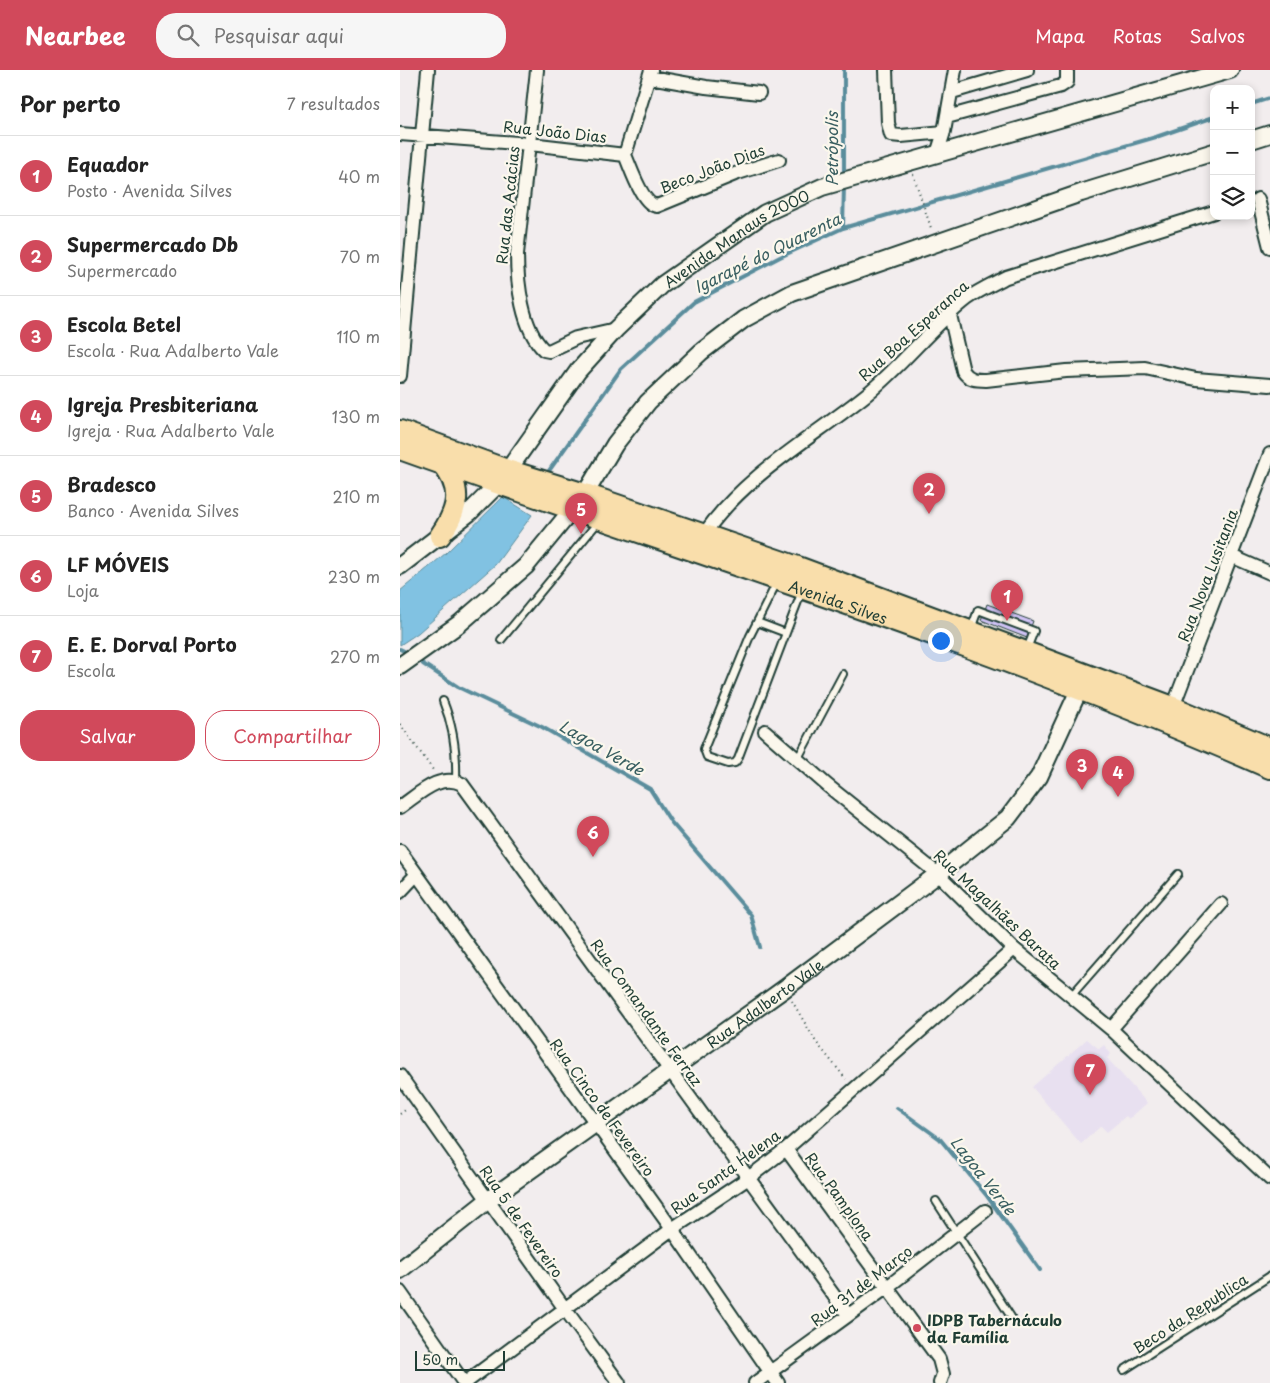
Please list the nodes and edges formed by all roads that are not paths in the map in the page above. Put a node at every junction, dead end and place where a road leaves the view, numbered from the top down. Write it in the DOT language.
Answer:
graph roads {
  1 [pos="428,70"];
  2 [pos="537,70"];
  3 [pos="886,70"];
  4 [pos="954,70"];
  5 [pos="1027,70"];
  6 [pos="1067,70"];
  7 [pos="1230,70"];
  8 [pos="650,74"];
  9 [pos="952,92"];
  10 [pos="759,93"];
  11 [pos="947,117"];
  12 [pos="944,132"];
  13 [pos="400,134"];
  14 [pos="1270,134"];
  15 [pos="421,136"];
  16 [pos="1255,139"];
  17 [pos="530,144"];
  18 [pos="959,148"];
  19 [pos="1210,153"];
  20 [pos="937,154"];
  21 [pos="625,155"];
  22 [pos="779,160"];
  23 [pos="1260,198"];
  24 [pos="1210,213"];
  25 [pos="1270,245"];
  26 [pos="950,314"];
  27 [pos="616,328"];
  28 [pos="400,376"];
  29 [pos="1270,384"];
  30 [pos="400,431"];
  31 [pos="400,449"];
  32 [pos="1270,454"];
  33 [pos="442,464"];
  34 [pos="507,478"];
  35 [pos="579,501"];
  36 [pos="601,518"];
  37 [pos="704,534"];
  38 [pos="440,536"];
  39 [pos="1231,556"];
  40 [pos="400,566"];
  41 [pos="1270,573"];
  42 [pos="778,580"];
  43 [pos="803,589"];
  44 [pos="758,622"];
  45 [pos="786,633"];
  46 [pos="501,640"];
  47 [pos="400,666"];
  48 [pos="843,674"];
  49 [pos="1079,690"];
  50 [pos="443,701"];
  51 [pos="1173,707"];
  52 [pos="765,730"];
  53 [pos="1270,748"];
  54 [pos="797,760"];
  55 [pos="1270,768"];
  56 [pos="456,780"];
  57 [pos="400,807"];
  58 [pos="400,851"];
  59 [pos="938,874"];
  60 [pos="1178,874"];
  61 [pos="416,876"];
  62 [pos="400,892"];
  63 [pos="1221,904"];
  64 [pos="1014,949"];
  65 [pos="1070,996"];
  66 [pos="1110,1029"];
  67 [pos="670,1072"];
  68 [pos="400,1076"];
  69 [pos="596,1125"];
  70 [pos="786,1148"];
  71 [pos="747,1179"];
  72 [pos="1270,1179"];
  73 [pos="487,1201"];
  74 [pos="936,1201"];
  75 [pos="985,1211"];
  76 [pos="672,1228"];
  77 [pos="956,1233"];
  78 [pos="400,1270"];
  79 [pos="1270,1276"];
  80 [pos="886,1288"];
  81 [pos="400,1292"];
  82 [pos="565,1310"];
  83 [pos="848,1315"];
  84 [pos="1012,1317"];
  85 [pos="1124,1370"];
  86 [pos="770,1372"];
  87 [pos="464,1383"];
  88 [pos="619,1383"];
  89 [pos="755,1383"];
  90 [pos="778,1383"];
  91 [pos="940,1383"];
  1 -- 15 [label="street"];
  2 -- 17 [label="street, Rua das Acácias"];
  3 -- 12 [label="street"];
  4 -- 9 [label="street"];
  5 -- 9 [label="street"];
  6 -- 11 [label="street"];
  7 -- 18 [label="street, Avenida Manaus 2000"];
  8 -- 10 [label="street"];
  8 -- 21 [label="street, Rua João Dias"];
  9 -- 11 [label="street"];
  11 -- 12 [label="street"];
  12 -- 18 [label="street"];
  12 -- 20 [label="street"];
  13 -- 15 [label="street, Rua João Dias"];
  14 -- 16 [label="street"];
  15 -- 17 [label="street, Rua João Dias"];
  15 -- 28 [label="street"];
  17 -- 21 [label="street, Rua João Dias"];
  17 -- 27 [label="street, Rua das Acácias"];
  18 -- 20 [label="street, Avenida Manaus 2000"];
  19 -- 35 [label="street"];
  20 -- 27 [label="street, Avenida Manaus 2000"];
  21 -- 22 [label="street, Beco João Dias"];
  23 -- 25 [label="street"];
  24 -- 26 [label="street, Rua Boa Esperanca"];
  26 -- 29 [label="street"];
  26 -- 37 [label="street, Rua Boa Esperanca"];
  27 -- 34 [label="street, Avenida Manaus 2000"];
  30 -- 34 [label="main road, Avenida Silves"];
  31 -- 33 [label="main road, Avenida Silves"];
  32 -- 39 [label="street, Rua Nova Lusitania"];
  33 -- 34 [label="main road, Avenida Silves"];
  33 -- 38 [label="main road"];
  34 -- 35 [label="main road, Avenida Silves"];
  34 -- 38 [label="street, Avenida Manaus 2000"];
  35 -- 36 [label="main road, Avenida Silves"];
  35 -- 37 [label="main road, Avenida Silves"];
  35 -- 47 [label="street"];
  36 -- 42 [label="main road, Avenida Silves"];
  36 -- 46 [label="lane"];
  37 -- 51 [label="main road, Avenida Silves"];
  38 -- 40 [label="street, Avenida Manaus 2000"];
  39 -- 41 [label="street"];
  39 -- 51 [label="street, Rua Nova Lusitania"];
  42 -- 43 [label="main road, Avenida Silves"];
  42 -- 44 [label="lane"];
  43 -- 45 [label="lane"];
  43 -- 49 [label="main road, Avenida Silves"];
  44 -- 45 [label="lane"];
  44 -- 45 [label="lane"];
  48 -- 54 [label="lane"];
  49 -- 55 [label="main road, Avenida Silves"];
  49 -- 59 [label="street, Rua Adalberto Vale"];
  50 -- 56 [label="lane"];
  51 -- 53 [label="main road, Avenida Silves"];
  52 -- 54 [label="street, Rua Magalhães Barata"];
  54 -- 59 [label="street, Rua Magalhães Barata"];
  56 -- 57 [label="street"];
  56 -- 67 [label="street, Rua Comandante Ferraz"];
  58 -- 61 [label="street, Rua Cinco de Fevereiro"];
  59 -- 64 [label="street, Rua Magalhães Barata"];
  59 -- 67 [label="street, Rua Adalberto Vale"];
  60 -- 65 [label="lane"];
  61 -- 62 [label="street"];
  61 -- 69 [label="street, Rua Cinco de Fevereiro"];
  63 -- 66 [label="street"];
  64 -- 65 [label="street, Rua Magalhães Barata"];
  64 -- 70 [label="street, Rua Santa Helena"];
  65 -- 66 [label="street, Rua Magalhães Barata"];
  66 -- 72 [label="street, Rua Magalhães Barata"];
  67 -- 69 [label="street, Rua Adalberto Vale"];
  67 -- 71 [label="street, Rua Comandante Ferraz"];
  68 -- 73 [label="street, Rua 5 de Fevereiro"];
  69 -- 73 [label="street, Rua Adalberto Vale"];
  69 -- 76 [label="street, Rua Cinco de Fevereiro"];
  70 -- 71 [label="street, Rua Santa Helena"];
  70 -- 80 [label="street, Rua Pamplona"];
  71 -- 76 [label="street, Rua Santa Helena"];
  71 -- 83 [label="street, Rua Comandante Ferraz"];
  73 -- 78 [label="street, Rua Adalberto Vale"];
  73 -- 82 [label="street, Rua 5 de Fevereiro"];
  74 -- 77 [label="lane"];
  75 -- 77 [label="street, Rua 31 de Março"];
  76 -- 82 [label="street, Rua Santa Helena"];
  76 -- 86 [label="street, Rua Cinco de Fevereiro"];
  77 -- 80 [label="street, Rua 31 de Março"];
  77 -- 84 [label="lane"];
  79 -- 85 [label="lane, Beco da Republica"];
  80 -- 83 [label="street, Rua 31 de Março"];
  80 -- 91 [label="street, Rua Pamplona"];
  81 -- 87 [label="street"];
  82 -- 87 [label="street, Rua Santa Helena"];
  82 -- 88 [label="street, Rua 5 de Fevereiro"];
  83 -- 86 [label="street, Rua 31 de Março"];
  86 -- 89 [label="street, Rua 31 de Março"];
  86 -- 90 [label="street, Rua Cinco de Fevereiro"];
}
